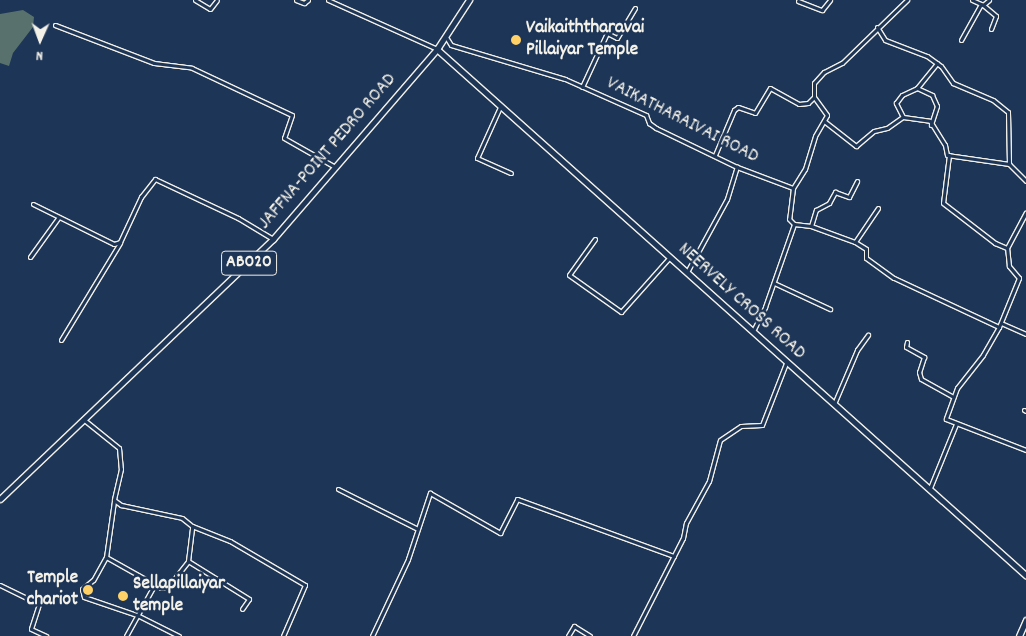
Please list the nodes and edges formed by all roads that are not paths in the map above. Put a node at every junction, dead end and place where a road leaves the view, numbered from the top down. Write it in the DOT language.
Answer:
graph roads {
  1 [pos="195,0"];
  2 [pos="217,0"];
  3 [pos="296,0"];
  4 [pos="308,0"];
  5 [pos="328,0"];
  6 [pos="469,0"];
  7 [pos="830,0"];
  8 [pos="907,0"];
  9 [pos="972,0"];
  10 [pos="989,0"];
  11 [pos="798,1"];
  12 [pos="982,4"];
  13 [pos="635,8"];
  14 [pos="54,25"];
  15 [pos="877,27"];
  16 [pos="991,29"];
  17 [pos="446,37"];
  18 [pos="961,40"];
  19 [pos="438,49"];
  20 [pos="937,63"];
  21 [pos="582,87"];
  22 [pos="916,88"];
  23 [pos="814,98"];
  24 [pos="500,107"];
  25 [pos="903,117"];
  26 [pos="824,121"];
  27 [pos="931,125"];
  28 [pos="715,155"];
  29 [pos="949,155"];
  30 [pos="1009,164"];
  31 [pos="737,167"];
  32 [pos="337,168"];
  33 [pos="511,173"];
  34 [pos="1026,180"];
  35 [pos="857,181"];
  36 [pos="793,188"];
  37 [pos="33,204"];
  38 [pos="878,208"];
  39 [pos="1026,213"];
  40 [pos="58,218"];
  41 [pos="794,224"];
  42 [pos="811,226"];
  43 [pos="273,239"];
  44 [pos="595,239"];
  45 [pos="120,242"];
  46 [pos="855,242"];
  47 [pos="1008,248"];
  48 [pos="30,257"];
  49 [pos="669,258"];
  50 [pos="686,273"];
  51 [pos="774,283"];
  52 [pos="830,310"];
  53 [pos="1000,325"];
  54 [pos="752,332"];
  55 [pos="1026,334"];
  56 [pos="868,335"];
  57 [pos="61,340"];
  58 [pos="907,342"];
  59 [pos="786,363"];
  60 [pos="953,397"];
  61 [pos="834,404"];
  62 [pos="83,419"];
  63 [pos="956,424"];
  64 [pos="1026,450"];
  65 [pos="930,488"];
  66 [pos="338,489"];
  67 [pos="0,499"];
  68 [pos="114,500"];
  69 [pos="192,526"];
  70 [pos="418,529"];
  71 [pos="674,556"];
  72 [pos="106,557"];
  73 [pos="188,561"];
  74 [pos="1026,575"];
  75 [pos="155,584"];
  76 [pos="0,585"];
  77 [pos="242,609"];
  78 [pos="137,615"];
  79 [pos="1026,620"];
  80 [pos="46,636"];
  81 [pos="126,636"];
  82 [pos="179,636"];
  83 [pos="283,636"];
  84 [pos="372,636"];
  85 [pos="568,636"];
  86 [pos="590,636"];
  87 [pos="633,636"];
  88 [pos="1019,636"];
  1 -- 2 [label="street"];
  3 -- 4 [label="street"];
  5 -- 19 [label="street"];
  6 -- 17 [label="main road, JAFFNA-POINT PEDRO ROAD / AB020"];
  7 -- 11 [label="street"];
  8 -- 15 [label="street"];
  9 -- 12 [label="street"];
  10 -- 12 [label="street"];
  12 -- 16 [label="street"];
  12 -- 18 [label="street"];
  13 -- 21 [label="street"];
  14 -- 32 [label="street"];
  15 -- 20 [label="street"];
  15 -- 23 [label="street"];
  17 -- 19 [label="main road, JAFFNA-POINT PEDRO ROAD / AB020"];
  17 -- 21 [label="street, VAIKATHARAIVAI ROAD"];
  19 -- 24 [label="street, NEERVELY CROSS ROAD"];
  19 -- 32 [label="main road, JAFFNA-POINT PEDRO ROAD / AB020"];
  20 -- 22 [label="street"];
  20 -- 30 [label="street"];
  21 -- 28 [label="street, VAIKATHARAIVAI ROAD"];
  22 -- 25 [label="street"];
  22 -- 27 [label="street"];
  23 -- 26 [label="street"];
  23 -- 28 [label="street"];
  24 -- 33 [label="street"];
  24 -- 49 [label="street, NEERVELY CROSS ROAD"];
  25 -- 26 [label="street"];
  25 -- 27 [label="street"];
  26 -- 36 [label="street"];
  27 -- 29 [label="street"];
  28 -- 31 [label="street, VAIKATHARAIVAI ROAD"];
  29 -- 30 [label="street"];
  29 -- 47 [label="street"];
  30 -- 34 [label="street"];
  31 -- 36 [label="street, VAIKATHARAIVAI ROAD"];
  31 -- 50 [label="street"];
  32 -- 43 [label="main road, JAFFNA-POINT PEDRO ROAD / AB020"];
  35 -- 42 [label="street"];
  36 -- 41 [label="street"];
  37 -- 40 [label="street"];
  38 -- 46 [label="street"];
  39 -- 47 [label="street"];
  40 -- 45 [label="street"];
  40 -- 48 [label="street"];
  41 -- 42 [label="street"];
  41 -- 51 [label="street"];
  42 -- 46 [label="street"];
  43 -- 45 [label="street"];
  43 -- 62 [label="main road, JAFFNA-POINT PEDRO ROAD / AB020"];
  44 -- 49 [label="street"];
  45 -- 57 [label="street"];
  46 -- 53 [label="street"];
  47 -- 53 [label="street"];
  49 -- 50 [label="street, NEERVELY CROSS ROAD"];
  50 -- 54 [label="street, NEERVELY CROSS ROAD"];
  51 -- 52 [label="street"];
  51 -- 54 [label="street"];
  53 -- 55 [label="street"];
  53 -- 60 [label="street"];
  54 -- 59 [label="street, NEERVELY CROSS ROAD"];
  56 -- 61 [label="street"];
  58 -- 60 [label="street"];
  59 -- 61 [label="street, NEERVELY CROSS ROAD"];
  59 -- 71 [label="street"];
  60 -- 63 [label="street"];
  61 -- 65 [label="street, NEERVELY CROSS ROAD"];
  62 -- 67 [label="main road, JAFFNA-POINT PEDRO ROAD / AB020"];
  62 -- 68 [label="street"];
  63 -- 64 [label="street"];
  63 -- 65 [label="street"];
  65 -- 74 [label="street, NEERVELY CROSS ROAD"];
  66 -- 70 [label="street"];
  68 -- 69 [label="street"];
  68 -- 72 [label="street"];
  69 -- 73 [label="street"];
  69 -- 83 [label="street"];
  70 -- 71 [label="street"];
  70 -- 84 [label="street"];
  71 -- 87 [label="street"];
  72 -- 75 [label="street"];
  72 -- 78 [label="street"];
  73 -- 75 [label="street"];
  73 -- 77 [label="street"];
  75 -- 78 [label="street"];
  76 -- 80 [label="street"];
  78 -- 81 [label="street"];
  78 -- 82 [label="street"];
  79 -- 88 [label="street"];
  85 -- 86 [label="street"];
}
